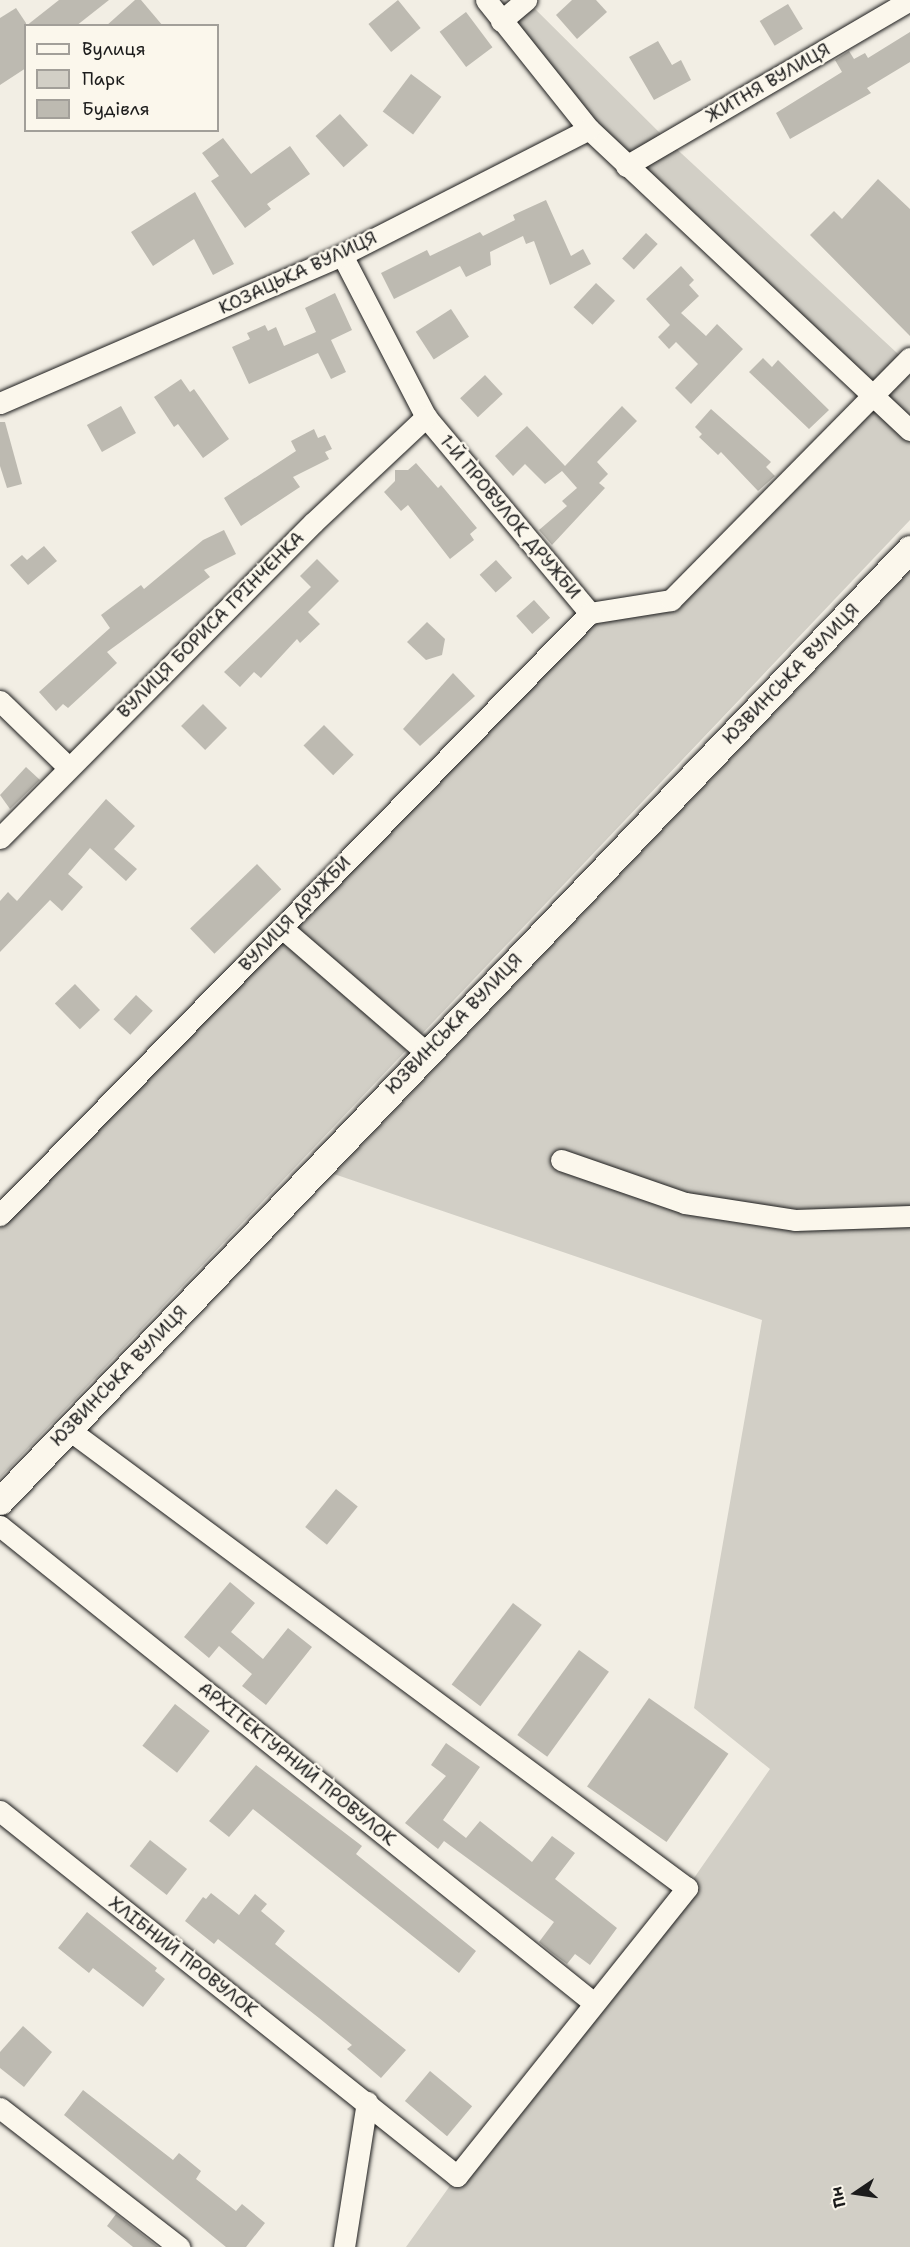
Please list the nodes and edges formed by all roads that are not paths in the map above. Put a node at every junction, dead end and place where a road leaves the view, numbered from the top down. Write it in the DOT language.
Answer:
graph roads {
  1 [pos="486,0"];
  2 [pos="526,0"];
  3 [pos="910,0"];
  4 [pos="501,21"];
  5 [pos="589,129"];
  6 [pos="626,166"];
  7 [pos="342,255"];
  8 [pos="910,358"];
  9 [pos="872,396"];
  10 [pos="0,403"];
  11 [pos="426,417"];
  12 [pos="910,430"];
  13 [pos="910,549"];
  14 [pos="590,613"];
  15 [pos="0,701"];
  16 [pos="69,767"];
  17 [pos="0,838"];
  18 [pos="282,928"];
  19 [pos="427,1053"];
  20 [pos="561,1160"];
  21 [pos="0,1215"];
  22 [pos="910,1216"];
  23 [pos="68,1430"];
  24 [pos="0,1501"];
  25 [pos="0,1526"];
  26 [pos="0,1811"];
  27 [pos="594,2003"];
  28 [pos="367,2103"];
  29 [pos="0,2108"];
  30 [pos="179,2247"];
  31 [pos="344,2247"];
  1 -- 4 [label="street"];
  2 -- 4 [label="street"];
  3 -- 6 [label="street, ЖИТНЯ ВУЛИЦЯ"];
  4 -- 5 [label="street"];
  5 -- 6 [label="street"];
  5 -- 7 [label="street, КОЗАЦЬКА ВУЛИЦЯ"];
  6 -- 9 [label="street"];
  7 -- 10 [label="street, КОЗАЦЬКА ВУЛИЦЯ"];
  7 -- 11 [label="street, 1-Й ПРОВУЛОК ДРУЖБИ"];
  8 -- 9 [label="street, 1-Й ПРОВУЛОК ДРУЖБИ"];
  9 -- 12 [label="street"];
  9 -- 14 [label="street, 1-Й ПРОВУЛОК ДРУЖБИ"];
  11 -- 14 [label="street, 1-Й ПРОВУЛОК ДРУЖБИ"];
  11 -- 16 [label="street, ВУЛИЦЯ БОРИСА ГРІНЧЕНКА"];
  13 -- 19 [label="main road, ЮЗВИНСЬКА ВУЛИЦЯ"];
  14 -- 18 [label="street, ВУЛИЦЯ ДРУЖБИ"];
  15 -- 16 [label="street"];
  16 -- 17 [label="street, ВУЛИЦЯ БОРИСА ГРІНЧЕНКА"];
  18 -- 19 [label="street"];
  18 -- 21 [label="street, ВУЛИЦЯ ДРУЖБИ"];
  19 -- 23 [label="main road, ЮЗВИНСЬКА ВУЛИЦЯ"];
  20 -- 22 [label="street"];
  23 -- 24 [label="main road, ЮЗВИНСЬКА ВУЛИЦЯ"];
  23 -- 27 [label="street"];
  25 -- 27 [label="street, АРХІТЕКТУРНИЙ ПРОВУЛОК"];
  26 -- 28 [label="street, ХЛІБНИЙ ПРОВУЛОК"];
  27 -- 28 [label="street, ХЛІБНИЙ ПРОВУЛОК"];
  28 -- 31 [label="street"];
  29 -- 30 [label="street"];
}
